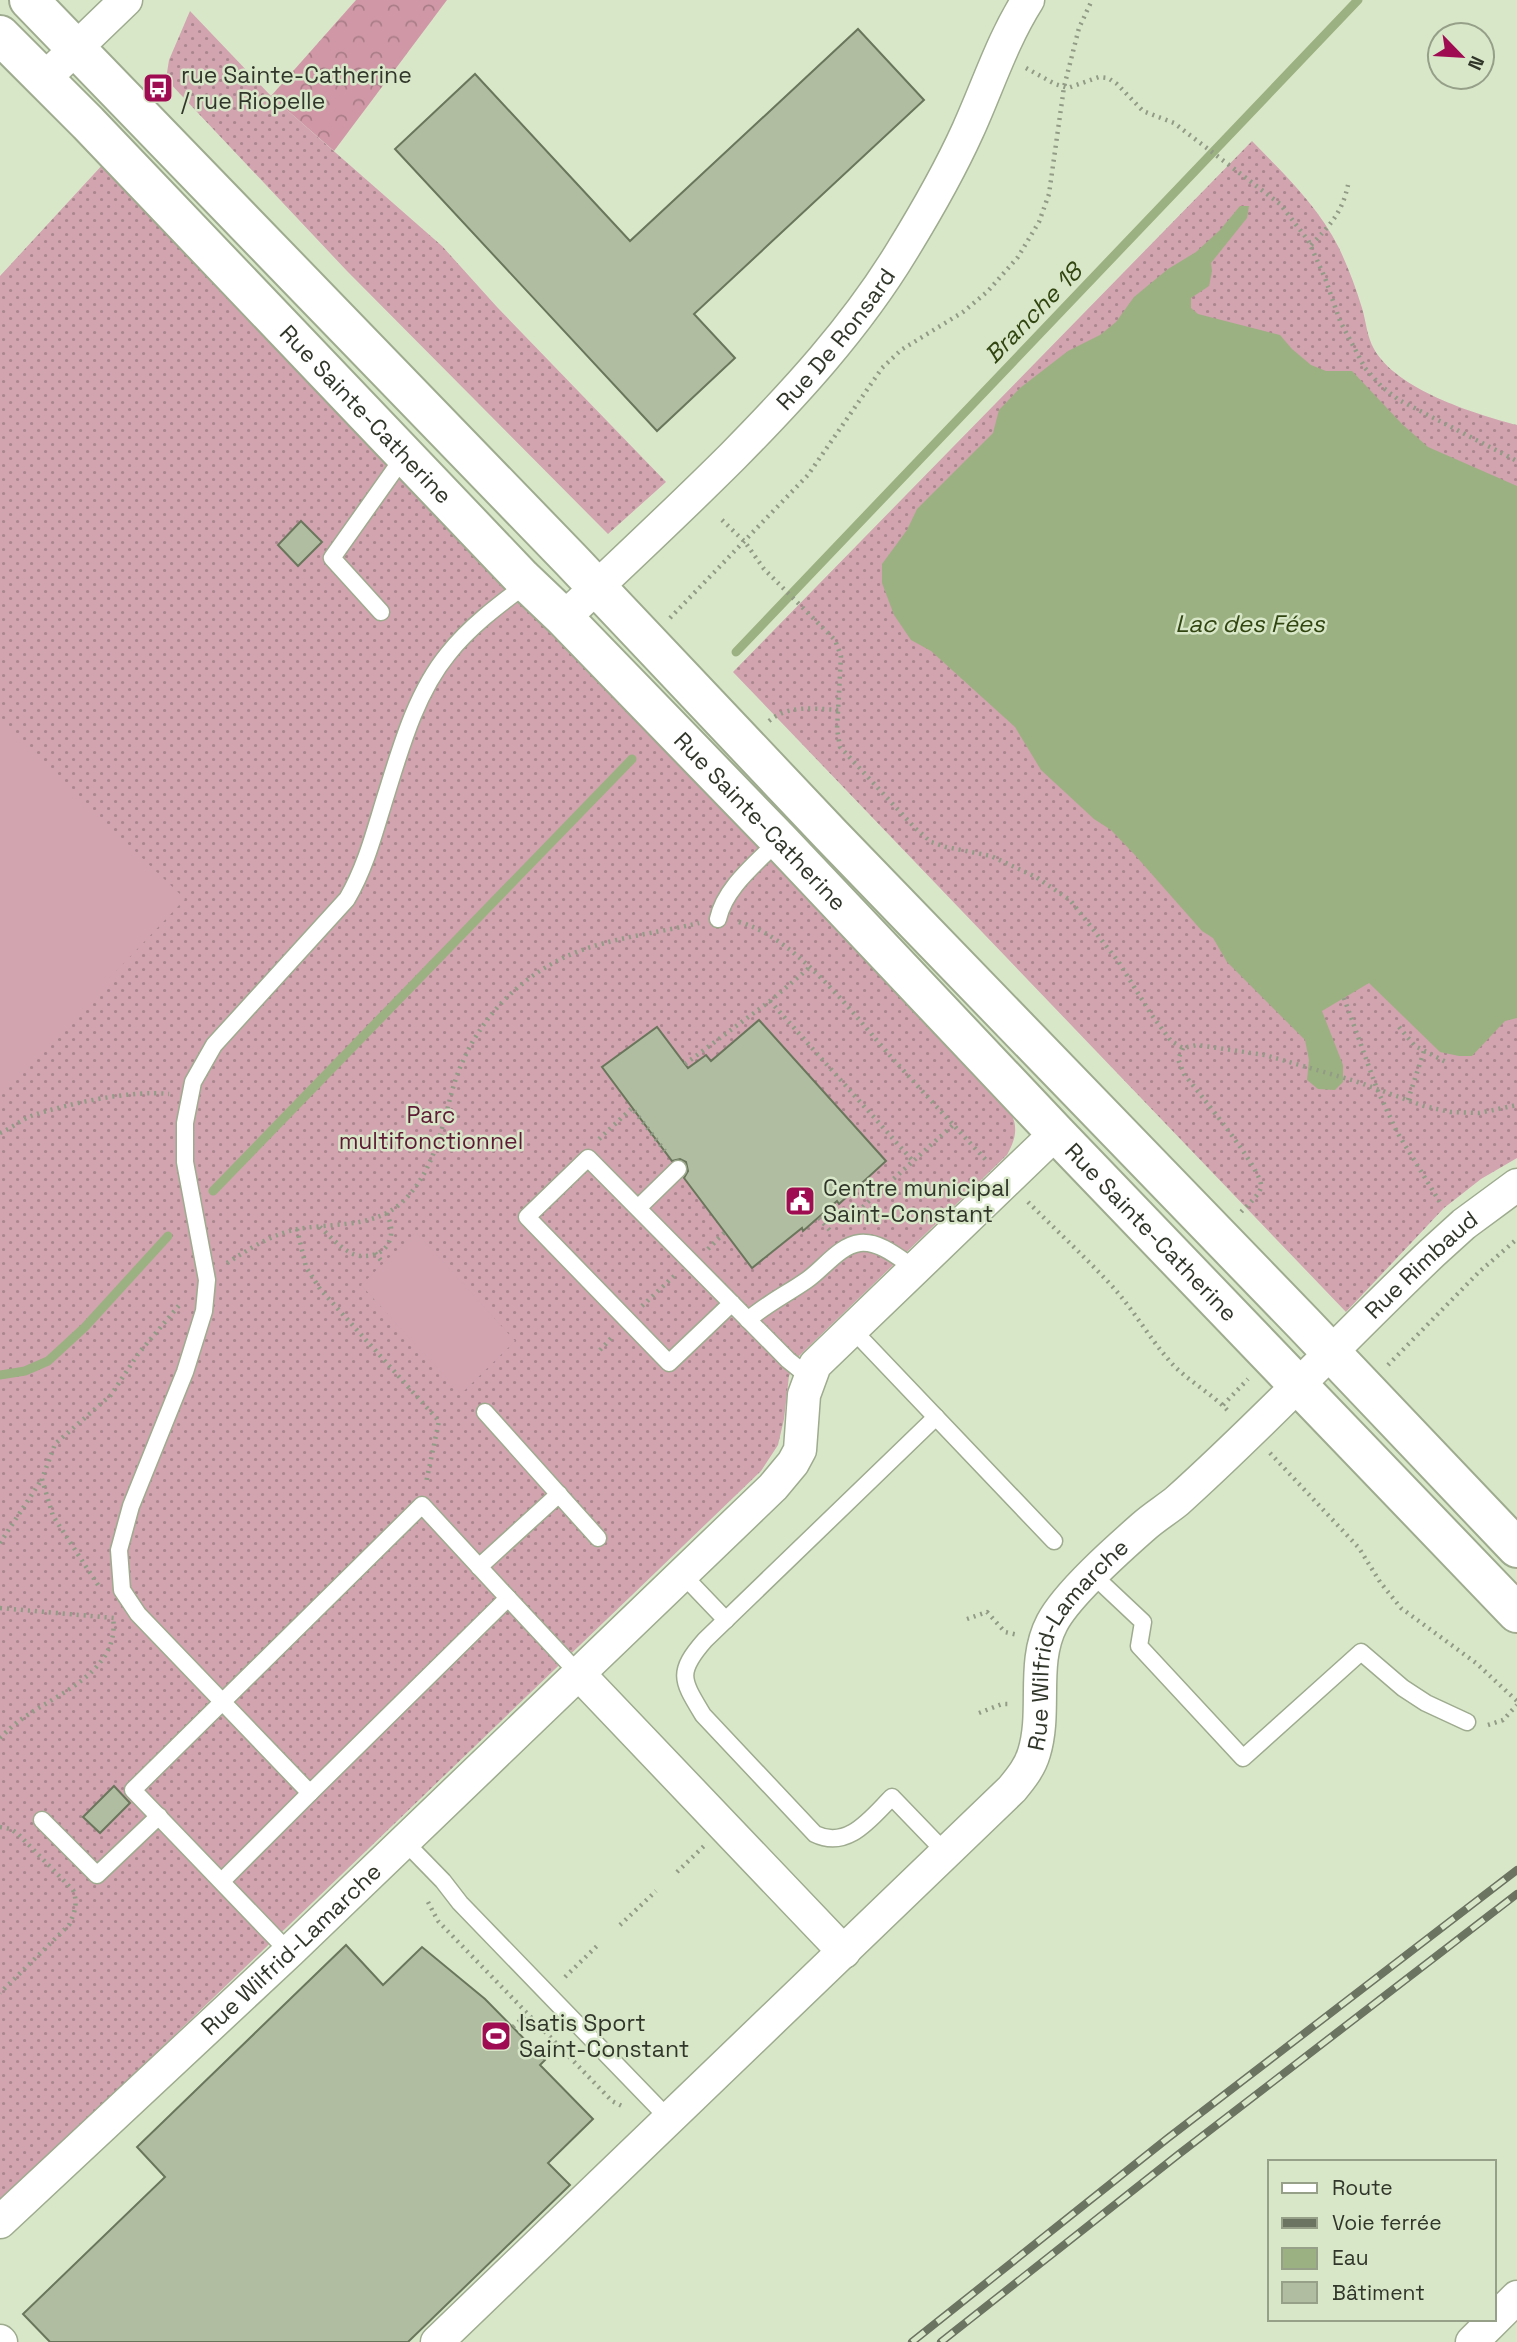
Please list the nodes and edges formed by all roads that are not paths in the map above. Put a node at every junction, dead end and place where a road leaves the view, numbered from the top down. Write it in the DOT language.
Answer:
graph roads {
  1 [pos="29,0"];
  2 [pos="126,0"];
  3 [pos="1028,0"];
  4 [pos="0,35"];
  5 [pos="76,49"];
  6 [pos="44,79"];
  7 [pos="405,455"];
  8 [pos="528,583"];
  9 [pos="596,588"];
  10 [pos="381,612"];
  11 [pos="564,618"];
  12 [pos="779,841"];
  13 [pos="719,919"];
  14 [pos="1056,1133"];
  15 [pos="678,1169"];
  16 [pos="1517,1185"];
  17 [pos="638,1208"];
  18 [pos="914,1268"];
  19 [pos="732,1303"];
  20 [pos="748,1320"];
  21 [pos="851,1328"];
  22 [pos="1331,1352"];
  23 [pos="809,1377"];
  24 [pos="1297,1385"];
  25 [pos="485,1412"];
  26 [pos="936,1417"];
  27 [pos="559,1494"];
  28 [pos="598,1538"];
  29 [pos="1054,1541"];
  30 [pos="1517,1548"];
  31 [pos="479,1567"];
  32 [pos="682,1574"];
  33 [pos="1093,1575"];
  34 [pos="508,1598"];
  35 [pos="1517,1613"];
  36 [pos="726,1620"];
  37 [pos="578,1673"];
  38 [pos="222,1701"];
  39 [pos="1467,1722"];
  40 [pos="310,1793"];
  41 [pos="159,1816"];
  42 [pos="42,1820"];
  43 [pos="404,1841"];
  44 [pos="946,1853"];
  45 [pos="222,1881"];
  46 [pos="289,1952"];
  47 [pos="844,1952"];
  48 [pos="669,2119"];
  49 [pos="0,2222"];
  50 [pos="1517,2297"];
  51 [pos="1496,2318"];
  52 [pos="1493,2321"];
  53 [pos="437,2342"];
  54 [pos="1472,2342"];
  1 -- 5 [label="street, Rue Sainte-Catherine"];
  2 -- 5 [label="street"];
  3 -- 9 [label="street, Rue De Ronsard"];
  4 -- 6 [label="street, Rue Sainte-Catherine"];
  5 -- 6 [label="street"];
  5 -- 9 [label="street, Rue Sainte-Catherine"];
  6 -- 7 [label="street, Rue Sainte-Catherine"];
  7 -- 8 [label="street, Rue Sainte-Catherine"];
  7 -- 10 [label="lane"];
  8 -- 11 [label="street, Rue Sainte-Catherine"];
  8 -- 38 [label="lane"];
  9 -- 11 [label="street, Rue De Ronsard"];
  9 -- 22 [label="street, Rue Sainte-Catherine"];
  11 -- 12 [label="street, Rue Sainte-Catherine"];
  12 -- 13 [label="lane"];
  12 -- 14 [label="street, Rue Sainte-Catherine"];
  14 -- 18 [label="street, Rue Wilfrid-Lamarche"];
  14 -- 24 [label="street, Rue Sainte-Catherine"];
  15 -- 17 [label="lane"];
  16 -- 22 [label="street, Rue Rimbaud"];
  17 -- 19 [label="lane"];
  17 -- 19 [label="lane"];
  18 -- 20 [label="lane"];
  18 -- 21 [label="street, Rue Wilfrid-Lamarche"];
  19 -- 20 [label="lane"];
  20 -- 23 [label="lane"];
  21 -- 23 [label="street, Rue Wilfrid-Lamarche"];
  21 -- 26 [label="lane"];
  22 -- 24 [label="street, Rue Wilfrid-Lamarche"];
  22 -- 30 [label="street, Rue Sainte-Catherine"];
  23 -- 32 [label="street, Rue Wilfrid-Lamarche"];
  24 -- 33 [label="street, Rue Wilfrid-Lamarche"];
  24 -- 35 [label="street, Rue Sainte-Catherine"];
  25 -- 27 [label="lane"];
  26 -- 29 [label="lane"];
  26 -- 36 [label="lane"];
  27 -- 28 [label="lane"];
  27 -- 31 [label="lane"];
  31 -- 34 [label="lane"];
  31 -- 38 [label="lane"];
  32 -- 36 [label="lane"];
  32 -- 37 [label="street, Rue Wilfrid-Lamarche"];
  33 -- 39 [label="lane"];
  33 -- 44 [label="street, Rue Wilfrid-Lamarche"];
  34 -- 37 [label="lane"];
  34 -- 40 [label="lane"];
  36 -- 44 [label="lane"];
  37 -- 43 [label="street, Rue Wilfrid-Lamarche"];
  37 -- 47 [label="street"];
  38 -- 40 [label="lane"];
  38 -- 41 [label="lane"];
  40 -- 45 [label="lane"];
  41 -- 42 [label="lane"];
  41 -- 45 [label="lane"];
  43 -- 46 [label="street, Rue Wilfrid-Lamarche"];
  43 -- 48 [label="lane"];
  44 -- 47 [label="street, Rue Wilfrid-Lamarche"];
  45 -- 46 [label="lane"];
  46 -- 49 [label="street, Rue Wilfrid-Lamarche"];
  47 -- 48 [label="street, Rue Wilfrid-Lamarche"];
  48 -- 53 [label="street, Rue Wilfrid-Lamarche"];
  50 -- 51 [label="street"];
  52 -- 54 [label="street"];
}
